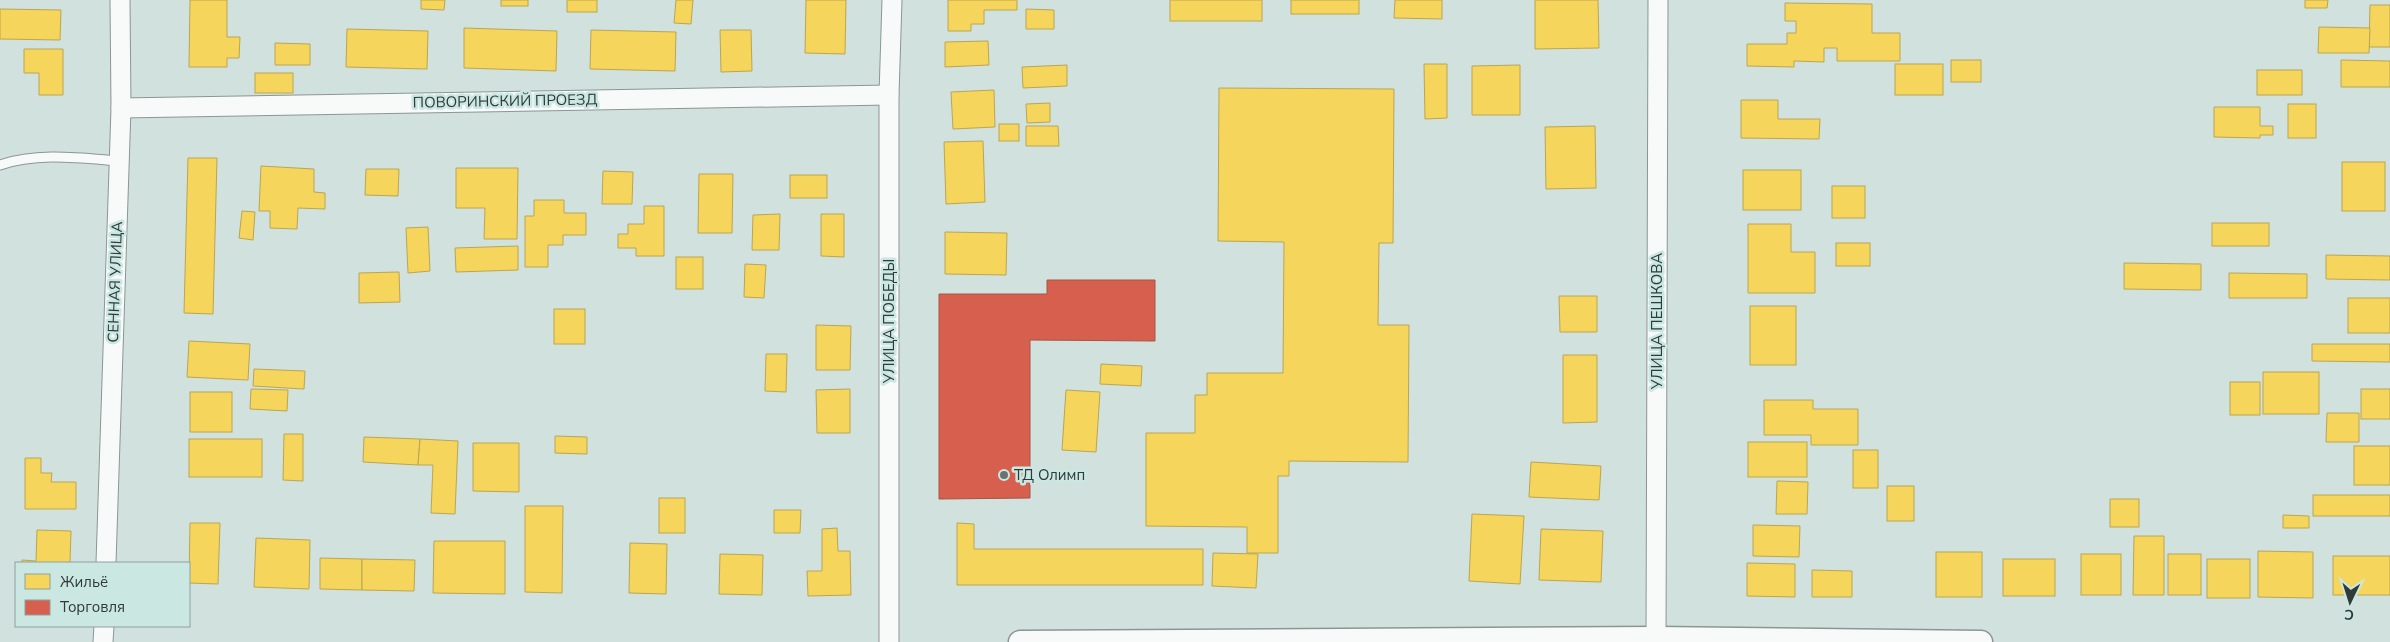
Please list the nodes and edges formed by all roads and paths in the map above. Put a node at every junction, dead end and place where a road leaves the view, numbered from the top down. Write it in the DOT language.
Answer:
graph roads {
  1 [pos="120,0"];
  2 [pos="892,0"];
  3 [pos="1658,0"];
  4 [pos="889,95"];
  5 [pos="121,108"];
  6 [pos="119,161"];
  7 [pos="0,165"];
  8 [pos="106,562"];
  9 [pos="104,627"];
  10 [pos="1656,640"];
  11 [pos="103,642"];
  12 [pos="889,642"];
  13 [pos="1020,642"];
  14 [pos="1981,642"];
  1 -- 5 [label="street, СЕННАЯ УЛИЦА"];
  2 -- 4 [label="street, УЛИЦА ПОБЕДЫ"];
  3 -- 10 [label="street, УЛИЦА ПЕШКОВА"];
  4 -- 5 [label="street, ПОВОРИНСКИЙ ПРОЕЗД"];
  4 -- 12 [label="street, УЛИЦА ПОБЕДЫ"];
  5 -- 6 [label="street, СЕННАЯ УЛИЦА"];
  6 -- 7 [label="lane"];
  6 -- 8 [label="street, СЕННАЯ УЛИЦА"];
  9 -- 11 [label="street"];
  10 -- 13 [label="street"];
  10 -- 14 [label="street"];
}
